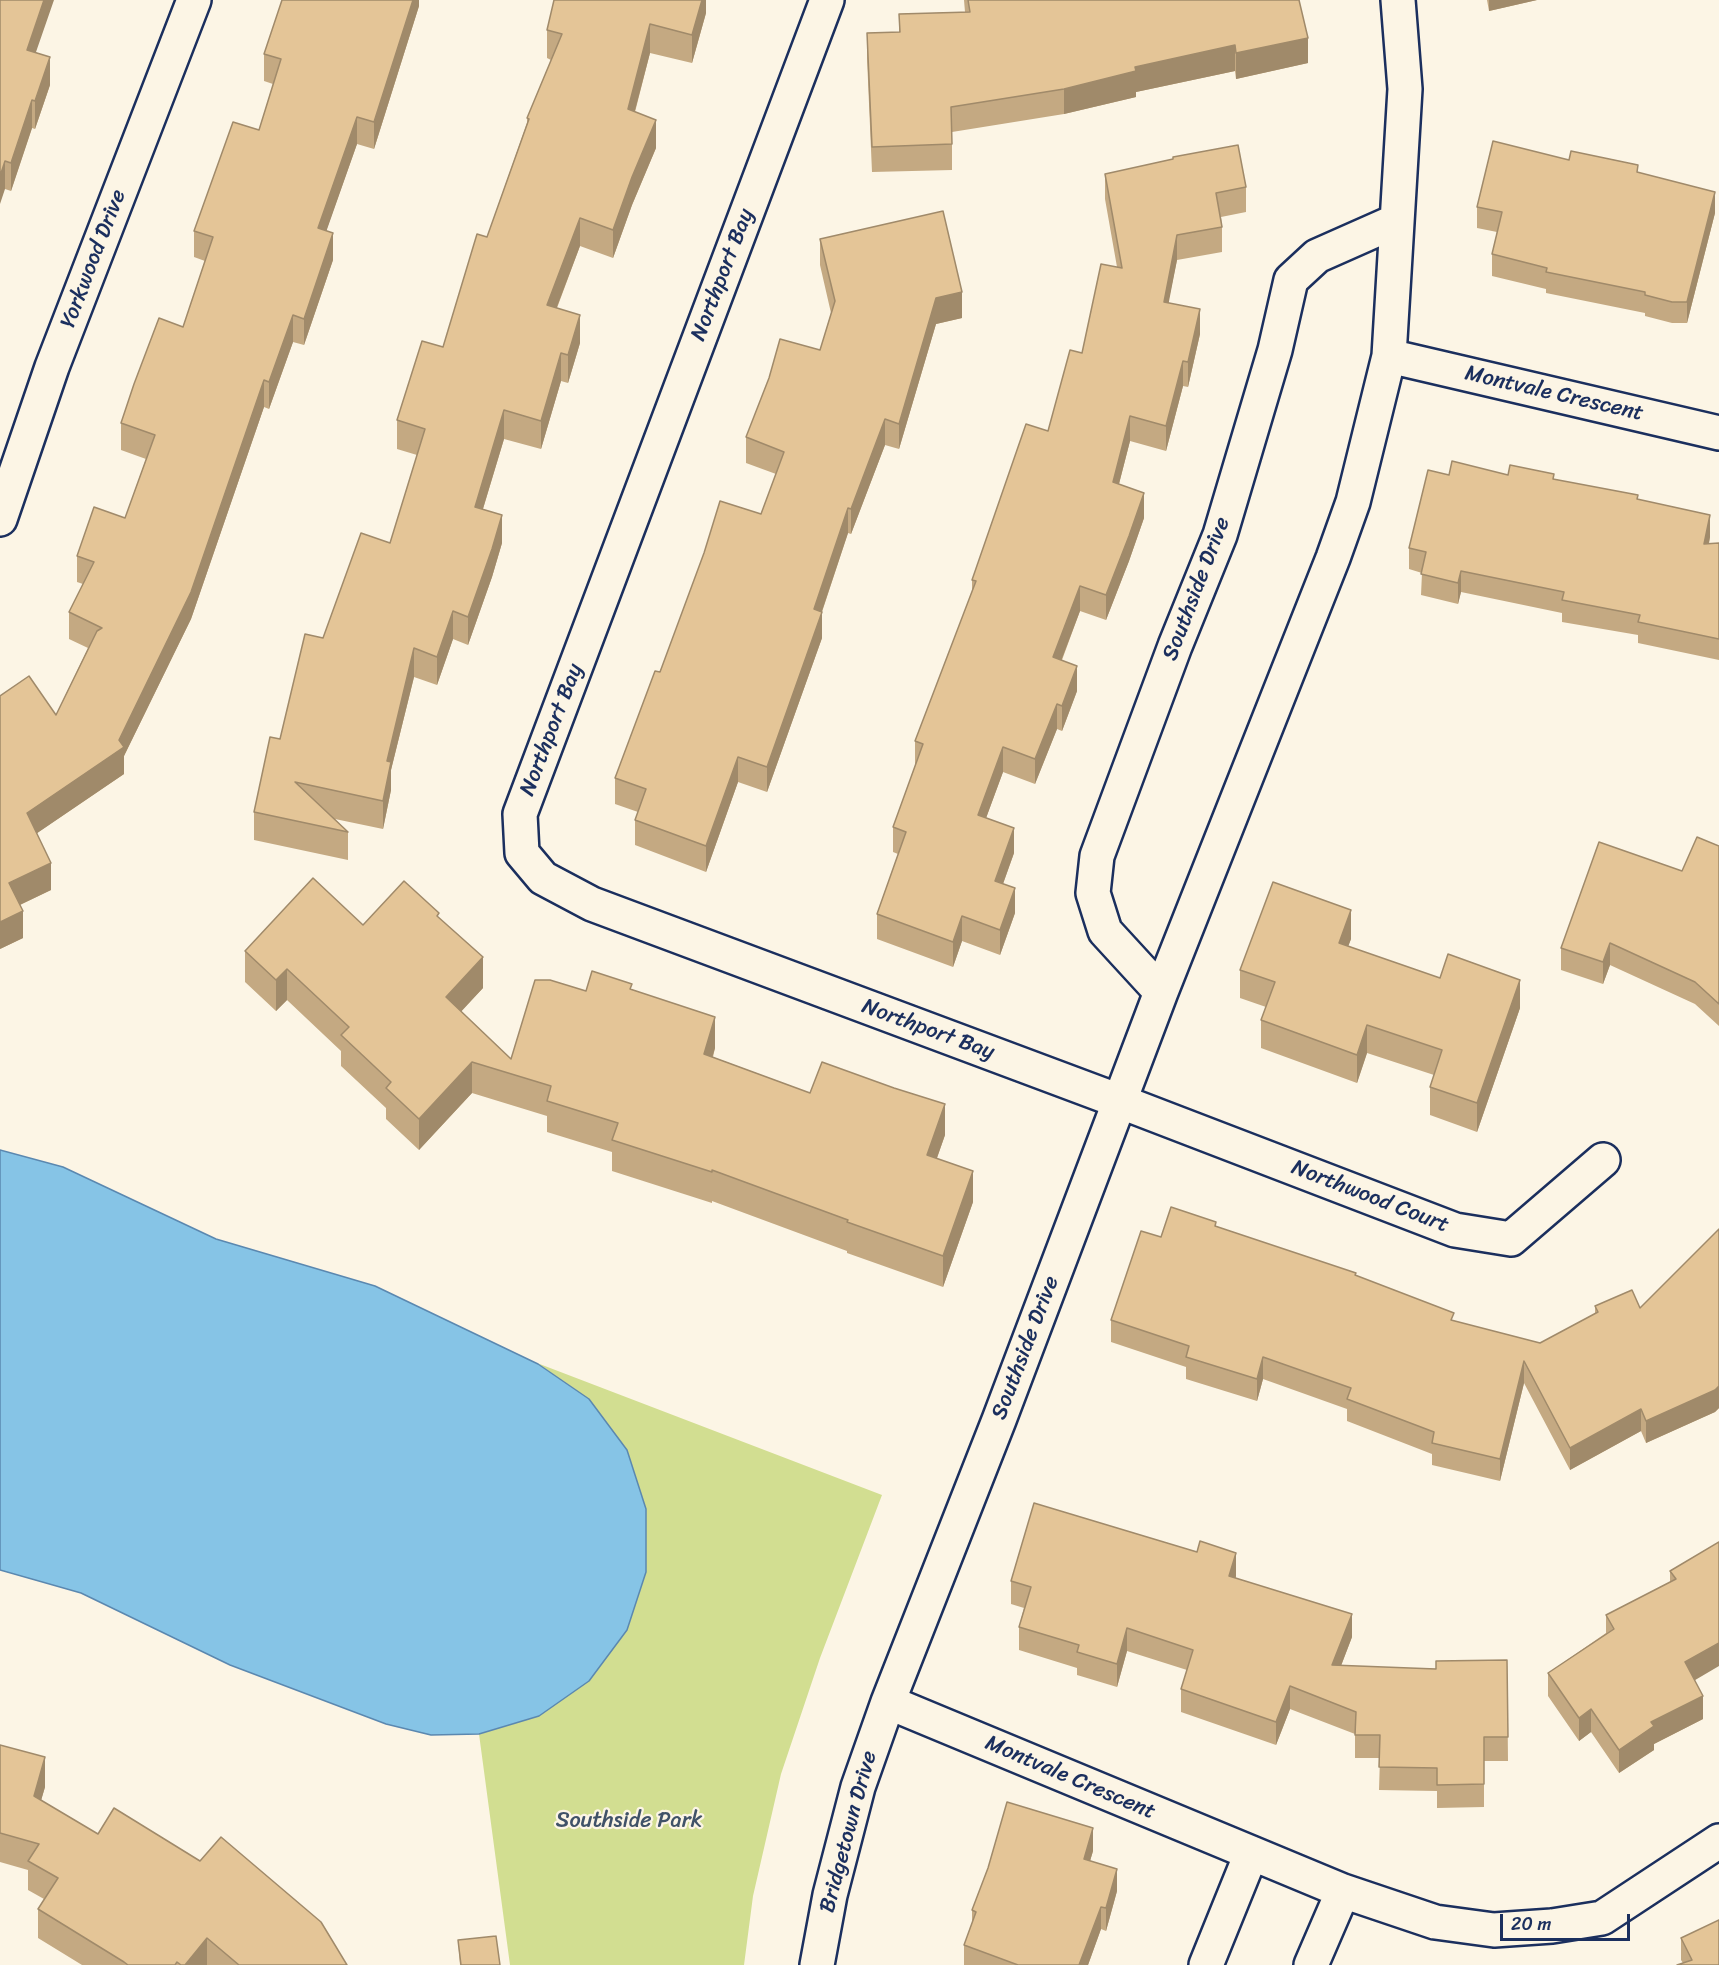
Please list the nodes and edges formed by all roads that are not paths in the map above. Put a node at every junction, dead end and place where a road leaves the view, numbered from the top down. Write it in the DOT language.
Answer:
graph roads {
  1 [pos="194,0"];
  2 [pos="826,0"];
  3 [pos="1398,0"];
  4 [pos="1396,221"];
  5 [pos="1389,356"];
  6 [pos="1719,433"];
  7 [pos="0,519"];
  8 [pos="1161,992"];
  9 [pos="1119,1101"];
  10 [pos="1603,1160"];
  11 [pos="888,1702"];
  12 [pos="1719,1841"];
  13 [pos="1251,1854"];
  14 [pos="1343,1891"];
  15 [pos="817,1965"];
  16 [pos="1206,1965"];
  17 [pos="1311,1965"];
  1 -- 7 [label="street, Yorkwood Drive"];
  2 -- 9 [label="street, Northport Bay"];
  3 -- 4 [label="street, Southside Drive"];
  4 -- 5 [label="street, Southside Drive"];
  4 -- 8 [label="street, Southside Drive"];
  5 -- 6 [label="street, Montvale Crescent"];
  5 -- 8 [label="street, Southside Drive"];
  8 -- 9 [label="street, Southside Drive"];
  9 -- 10 [label="street, Northwood Court"];
  9 -- 11 [label="street, Southside Drive"];
  11 -- 13 [label="street, Montvale Crescent"];
  11 -- 15 [label="street, Bridgetown Drive"];
  12 -- 14 [label="street, Montvale Crescent"];
  13 -- 14 [label="street, Montvale Crescent"];
  13 -- 16 [label="street"];
  14 -- 17 [label="street"];
}
